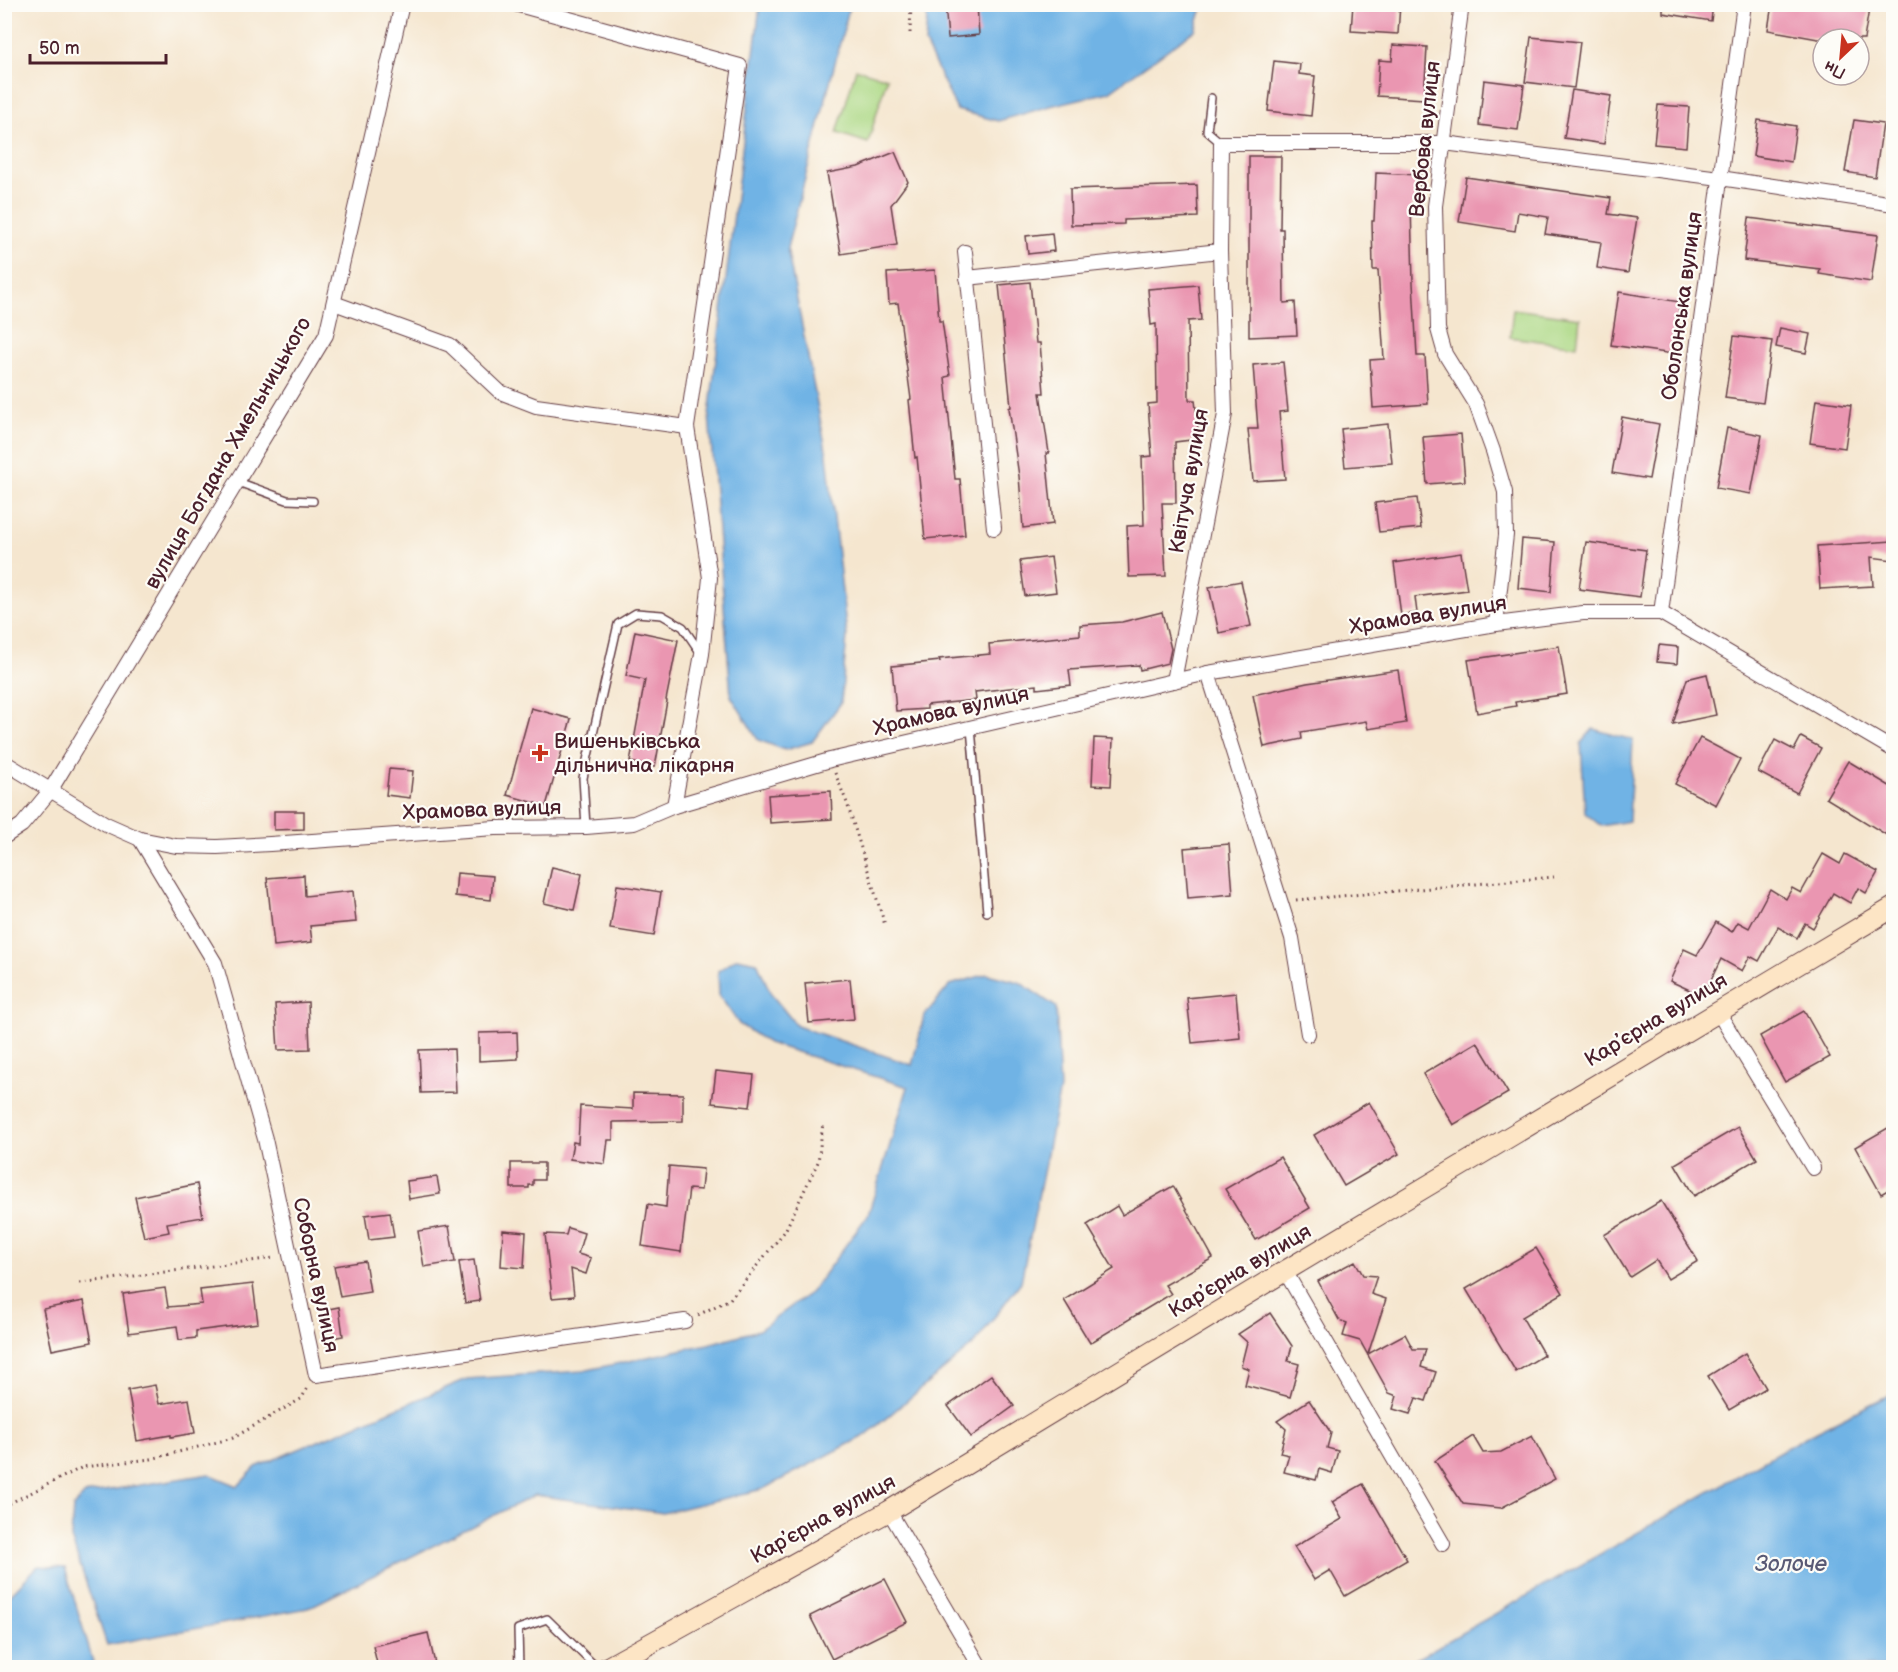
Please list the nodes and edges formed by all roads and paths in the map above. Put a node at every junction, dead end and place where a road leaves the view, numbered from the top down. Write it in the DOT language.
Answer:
graph roads {
  1 [pos="402,4"];
  2 [pos="515,4"];
  3 [pos="910,4"];
  4 [pos="1462,4"];
  5 [pos="1744,4"];
  6 [pos="910,33"];
  7 [pos="1210,98"];
  8 [pos="1221,143"];
  9 [pos="1444,143"];
  10 [pos="1720,178"];
  11 [pos="1893,204"];
  12 [pos="1220,251"];
  13 [pos="965,252"];
  14 [pos="968,278"];
  15 [pos="334,303"];
  16 [pos="687,427"];
  17 [pos="238,482"];
  18 [pos="313,501"];
  19 [pos="994,528"];
  20 [pos="1661,614"];
  21 [pos="1496,624"];
  22 [pos="702,654"];
  23 [pos="1208,673"];
  24 [pos="1174,681"];
  25 [pos="971,728"];
  26 [pos="1893,750"];
  27 [pos="830,760"];
  28 [pos="4,762"];
  29 [pos="51,791"];
  30 [pos="674,806"];
  31 [pos="586,827"];
  32 [pos="4,837"];
  33 [pos="140,839"];
  34 [pos="1554,877"];
  35 [pos="1280,901"];
  36 [pos="1893,906"];
  37 [pos="987,912"];
  38 [pos="885,925"];
  39 [pos="1718,1012"];
  40 [pos="1308,1034"];
  41 [pos="823,1123"];
  42 [pos="1813,1168"];
  43 [pos="291,1256"];
  44 [pos="1285,1271"];
  45 [pos="80,1283"];
  46 [pos="685,1321"];
  47 [pos="316,1375"];
  48 [pos="4,1506"];
  49 [pos="889,1511"];
  50 [pos="1443,1544"];
  51 [pos="519,1668"];
  52 [pos="597,1668"];
  53 [pos="606,1668"];
  54 [pos="981,1668"];
  1 -- 15 [label="street, вулиця Богдана Хмельницького"];
  2 -- 16 [label="street"];
  3 -- 6 [label="path"];
  4 -- 9 [label="street, Вербова вулиця"];
  5 -- 10 [label="street, Оболонська вулиця"];
  7 -- 8 [label="lane"];
  8 -- 9 [label="street"];
  8 -- 12 [label="street, Квітуча вулиця"];
  9 -- 10 [label="street"];
  9 -- 21 [label="street, Вербова вулиця"];
  10 -- 11 [label="street"];
  10 -- 20 [label="street, Оболонська вулиця"];
  12 -- 14 [label="street"];
  12 -- 24 [label="street, Квітуча вулиця"];
  13 -- 14 [label="street"];
  14 -- 19 [label="street"];
  15 -- 16 [label="street"];
  15 -- 17 [label="street, вулиця Богдана Хмельницького"];
  16 -- 22 [label="street"];
  17 -- 18 [label="lane"];
  17 -- 29 [label="street, вулиця Богдана Хмельницького"];
  20 -- 21 [label="street, Храмова вулиця"];
  20 -- 26 [label="street, Храмова вулиця"];
  21 -- 23 [label="street, Храмова вулиця"];
  22 -- 30 [label="street"];
  22 -- 31 [label="lane"];
  23 -- 24 [label="street, Храмова вулиця"];
  23 -- 35 [label="street"];
  24 -- 25 [label="street, Храмова вулиця"];
  25 -- 27 [label="street, Храмова вулиця"];
  25 -- 37 [label="lane"];
  27 -- 30 [label="street, Храмова вулиця"];
  27 -- 38 [label="path"];
  28 -- 29 [label="street, Храмова вулиця"];
  29 -- 32 [label="street"];
  29 -- 33 [label="street, Храмова вулиця"];
  30 -- 31 [label="street, Храмова вулиця"];
  31 -- 33 [label="street, Храмова вулиця"];
  33 -- 43 [label="street, Соборна вулиця"];
  34 -- 35 [label="path"];
  35 -- 40 [label="street"];
  36 -- 39 [label="street, Карʼєрна вулиця"];
  39 -- 42 [label="street"];
  39 -- 44 [label="street, Карʼєрна вулиця"];
  41 -- 46 [label="path"];
  43 -- 45 [label="path"];
  43 -- 47 [label="street, Соборна вулиця"];
  44 -- 49 [label="street, Карʼєрна вулиця"];
  44 -- 50 [label="street"];
  46 -- 47 [label="street, Соборна вулиця"];
  47 -- 48 [label="path"];
  49 -- 53 [label="street, Карʼєрна вулиця"];
  49 -- 54 [label="street"];
  51 -- 52 [label="lane"];
}
